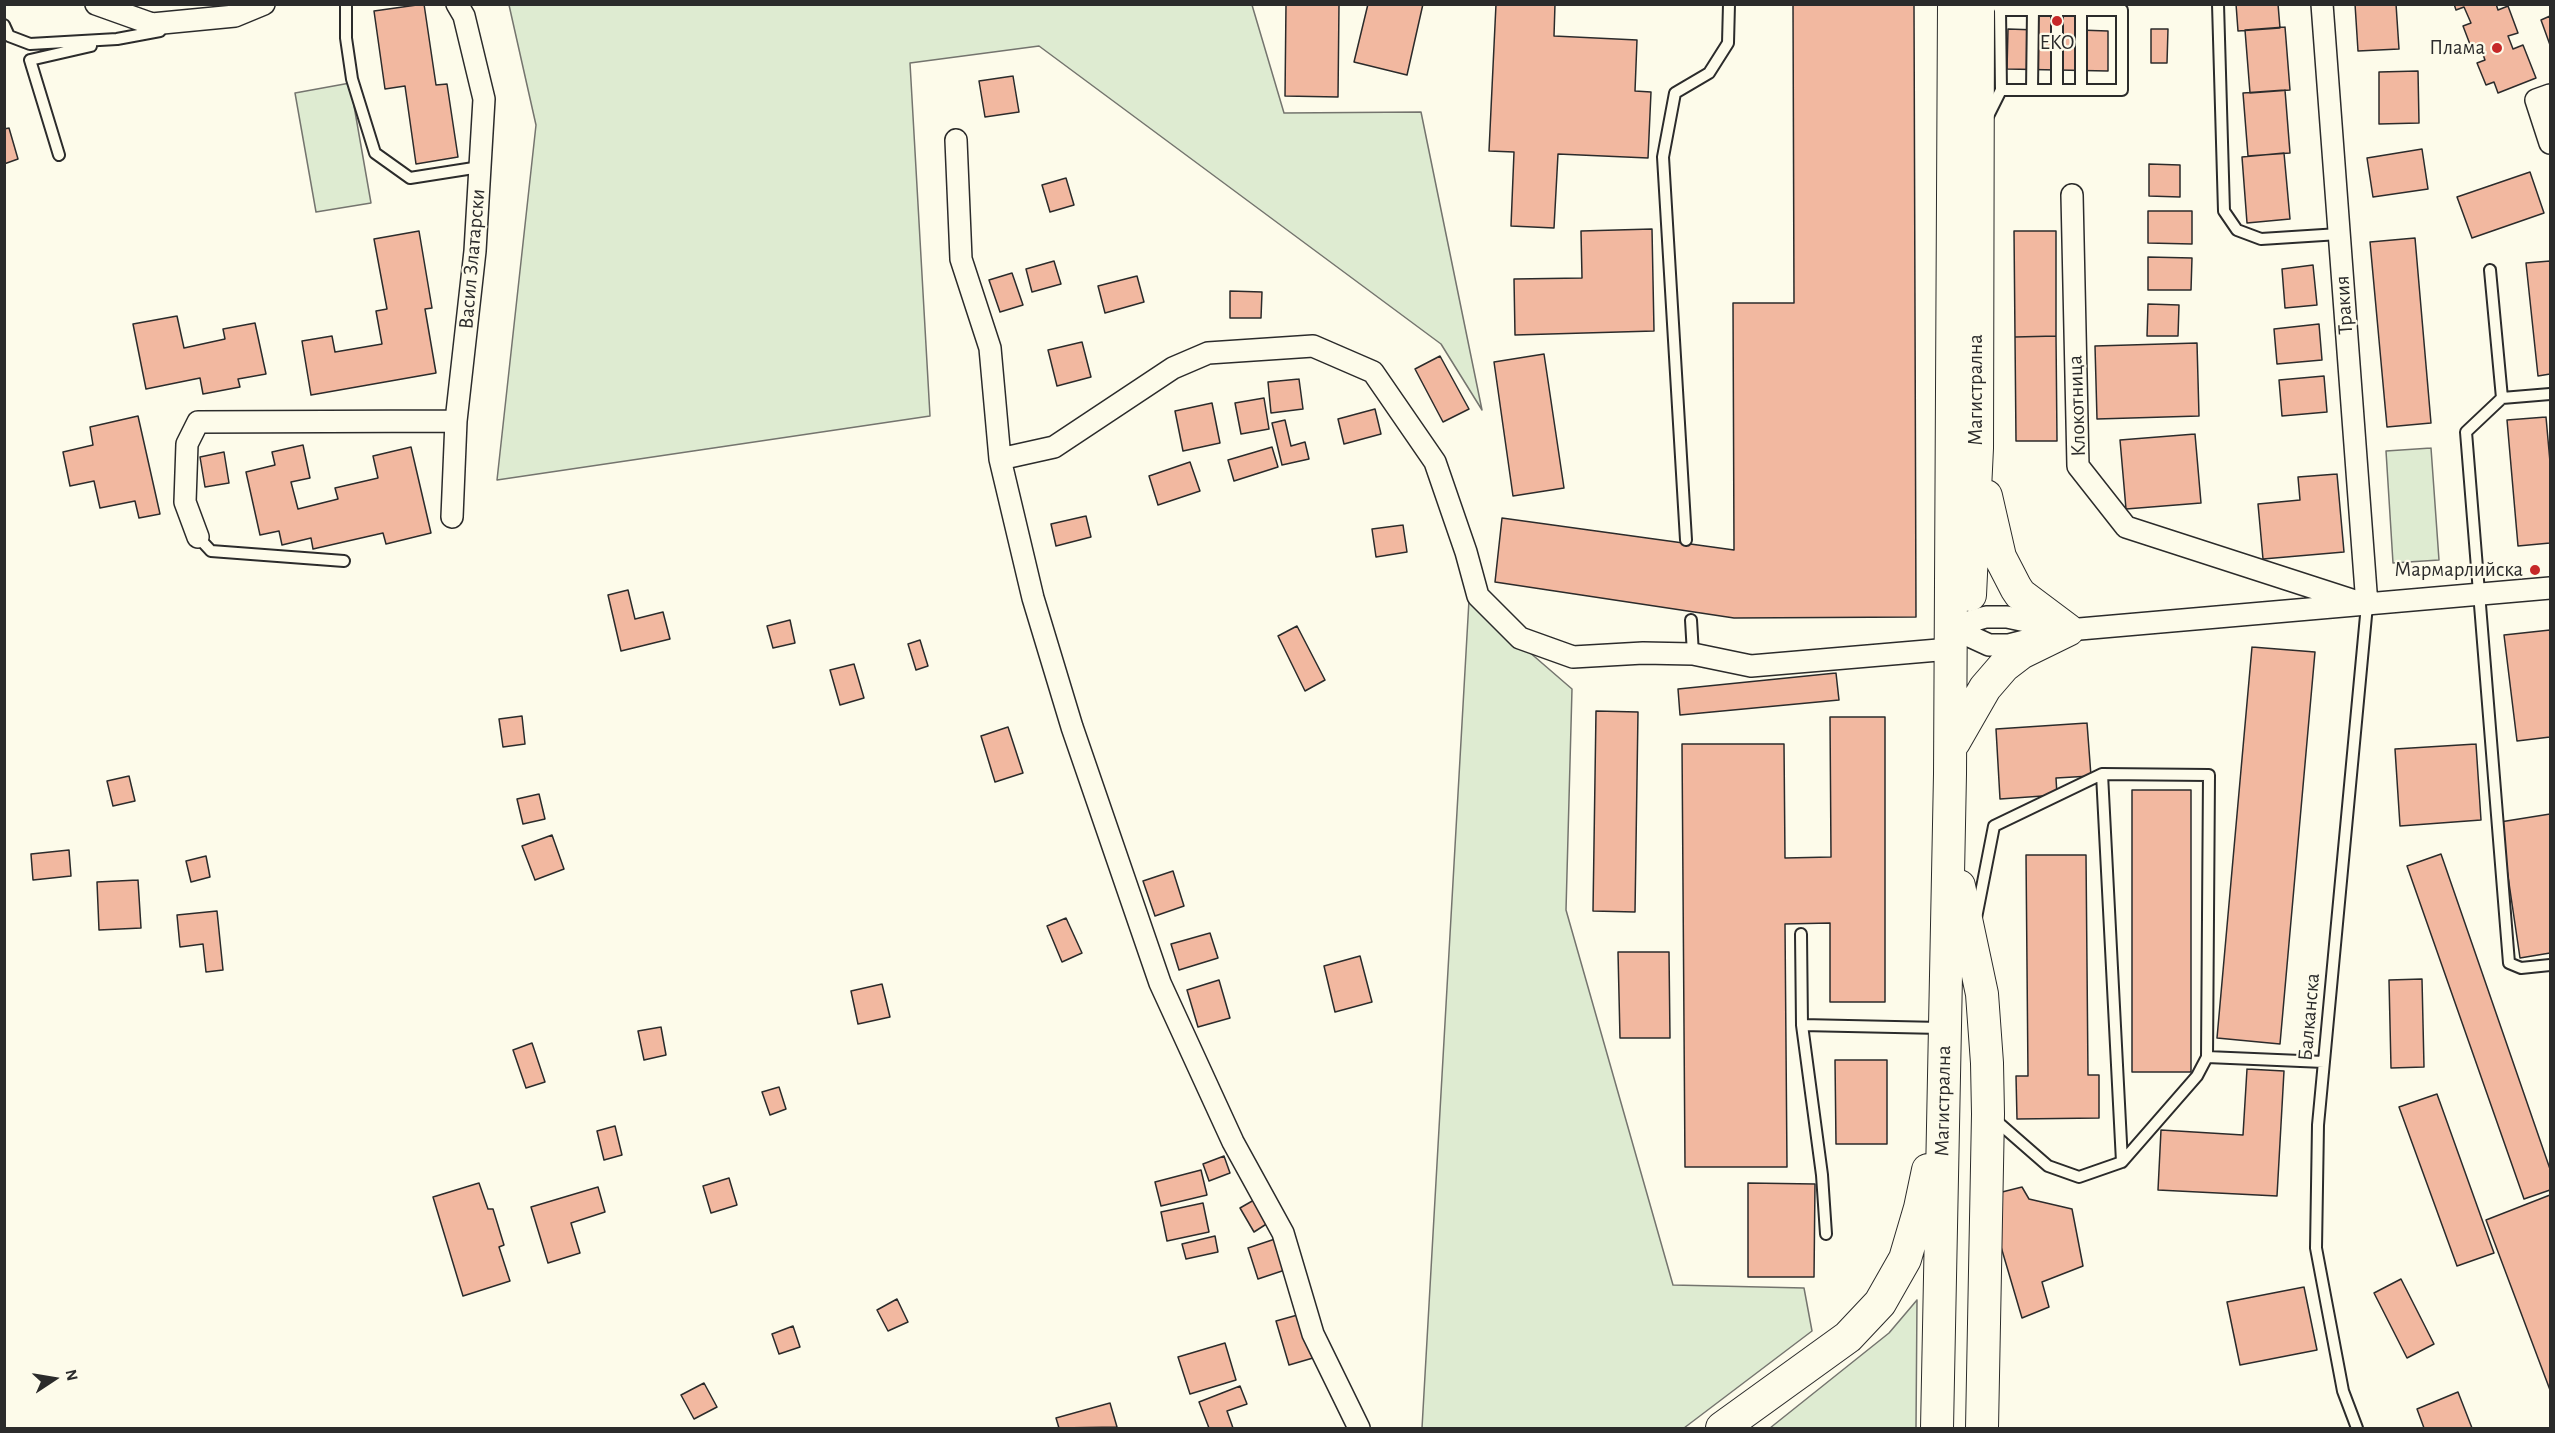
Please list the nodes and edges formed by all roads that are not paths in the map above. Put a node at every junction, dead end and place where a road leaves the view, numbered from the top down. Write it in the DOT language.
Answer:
graph roads {
  1 [pos="96,4"];
  2 [pos="264,4"];
  3 [pos="346,4"];
  4 [pos="457,4"];
  5 [pos="1730,4"];
  6 [pos="1954,4"];
  7 [pos="2218,4"];
  8 [pos="2322,4"];
  9 [pos="1992,6"];
  10 [pos="2033,10"];
  11 [pos="2056,10"];
  12 [pos="2081,10"];
  13 [pos="235,16"];
  14 [pos="4,25"];
  15 [pos="117,39"];
  16 [pos="2001,90"];
  17 [pos="2032,90"];
  18 [pos="2057,90"];
  19 [pos="2081,90"];
  20 [pos="2550,94"];
  21 [pos="956,140"];
  22 [pos="1977,140"];
  23 [pos="2550,143"];
  24 [pos="59,155"];
  25 [pos="480,167"];
  26 [pos="2072,195"];
  27 [pos="2339,234"];
  28 [pos="2490,270"];
  29 [pos="2550,394"];
  30 [pos="2502,398"];
  31 [pos="456,421"];
  32 [pos="1977,448"];
  33 [pos="1000,459"];
  34 [pos="452,518"];
  35 [pos="198,537"];
  36 [pos="1686,540"];
  37 [pos="344,561"];
  38 [pos="2550,588"];
  39 [pos="2478,594"];
  40 [pos="2367,605"];
  41 [pos="1691,620"];
  42 [pos="1956,629"];
  43 [pos="2068,630"];
  44 [pos="1693,654"];
  45 [pos="1954,742"];
  46 [pos="1950,774"];
  47 [pos="2102,774"];
  48 [pos="1949,836"];
  49 [pos="1801,934"];
  50 [pos="1971,941"];
  51 [pos="2550,965"];
  52 [pos="1802,1025"];
  53 [pos="1944,1028"];
  54 [pos="2207,1057"];
  55 [pos="2324,1062"];
  56 [pos="1943,1098"];
  57 [pos="1988,1114"];
  58 [pos="2122,1162"];
  59 [pos="1826,1234"];
  60 [pos="1359,1428"];
  61 [pos="1722,1428"];
  62 [pos="1937,1428"];
  63 [pos="1982,1428"];
  64 [pos="2357,1428"];
  1 -- 13 [label="street"];
  2 -- 13 [label="street"];
  3 -- 25 [label="lane"];
  4 -- 25 [label="street, Васил Златарски"];
  5 -- 36 [label="lane"];
  6 -- 42 [label="main road, Магистрална"];
  7 -- 27 [label="lane"];
  8 -- 27 [label="street, Тракия"];
  9 -- 10 [label="lane"];
  9 -- 16 [label="lane"];
  9 -- 22 [label="main road, Магистрална"];
  10 -- 11 [label="lane"];
  10 -- 17 [label="lane"];
  11 -- 12 [label="lane"];
  11 -- 18 [label="lane"];
  12 -- 19 [label="lane"];
  12 -- 19 [label="lane"];
  13 -- 15 [label="lane"];
  14 -- 15 [label="lane"];
  15 -- 24 [label="lane"];
  16 -- 17 [label="lane"];
  16 -- 22 [label="lane"];
  17 -- 18 [label="lane"];
  18 -- 19 [label="lane"];
  20 -- 23 [label="street"];
  21 -- 33 [label="street"];
  22 -- 32 [label="main road, Магистрална"];
  25 -- 31 [label="street, Васил Златарски"];
  26 -- 40 [label="street, Клокотница"];
  27 -- 40 [label="street, Тракия"];
  28 -- 30 [label="lane"];
  29 -- 30 [label="lane"];
  30 -- 39 [label="lane"];
  31 -- 34 [label="street, Васил Златарски"];
  31 -- 35 [label="street"];
  32 -- 42 [label="main road, Магистрална"];
  32 -- 43 [label="main road"];
  33 -- 44 [label="street"];
  33 -- 60 [label="street"];
  35 -- 37 [label="lane"];
  38 -- 39 [label="street"];
  39 -- 40 [label="street"];
  39 -- 51 [label="lane"];
  40 -- 43 [label="street"];
  40 -- 55 [label="lane, Балканска"];
  41 -- 44 [label="lane"];
  42 -- 43 [label="street"];
  42 -- 44 [label="street"];
  42 -- 45 [label="main road, Магистрална"];
  42 -- 46 [label="main road, Магистрална"];
  43 -- 45 [label="main road"];
  45 -- 46 [label="main road, Магистрална"];
  46 -- 48 [label="main road, Магистрална"];
  47 -- 50 [label="lane"];
  47 -- 54 [label="lane"];
  47 -- 58 [label="lane"];
  48 -- 50 [label="main road"];
  48 -- 53 [label="main road, Магистрална"];
  49 -- 52 [label="lane"];
  50 -- 57 [label="main road"];
  52 -- 53 [label="lane"];
  52 -- 59 [label="lane"];
  53 -- 56 [label="main road, Магистрална"];
  54 -- 55 [label="lane"];
  54 -- 58 [label="lane"];
  55 -- 64 [label="lane, Балканска"];
  56 -- 61 [label="main road"];
  56 -- 62 [label="main road, Магистрална"];
  57 -- 58 [label="lane"];
  57 -- 63 [label="main road"];
}
